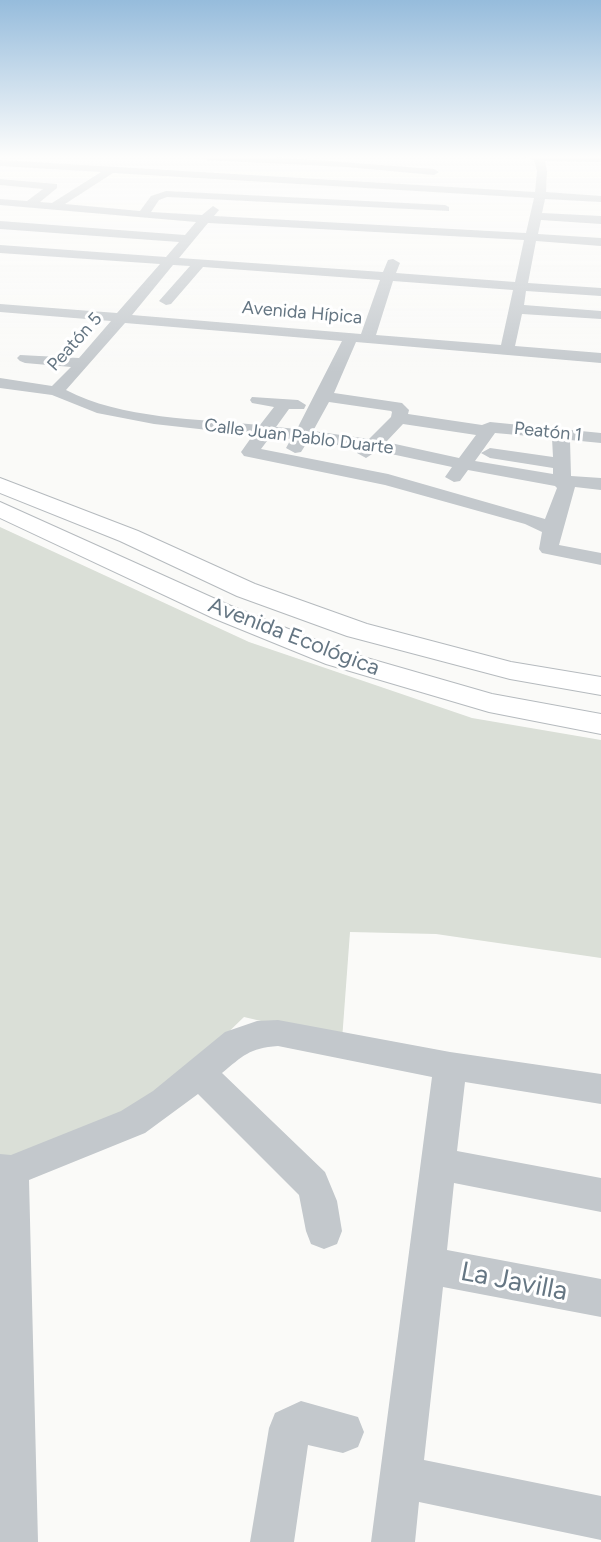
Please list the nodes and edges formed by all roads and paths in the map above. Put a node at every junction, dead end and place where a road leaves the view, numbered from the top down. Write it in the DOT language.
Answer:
graph roads {
  1 [pos="41,229"];
  2 [pos="55,229"];
  3 [pos="200,229"];
  4 [pos="395,229"];
  5 [pos="533,229"];
  6 [pos="70,230"];
  7 [pos="438,231"];
  8 [pos="127,234"];
  9 [pos="196,236"];
  10 [pos="531,238"];
  11 [pos="601,242"];
  12 [pos="0,249"];
  13 [pos="18,250"];
  14 [pos="112,256"];
  15 [pos="170,261"];
  16 [pos="200,263"];
  17 [pos="393,266"];
  18 [pos="520,286"];
  19 [pos="601,292"];
  20 [pos="166,301"];
  21 [pos="0,308"];
  22 [pos="516,309"];
  23 [pos="601,315"];
  24 [pos="122,318"];
  25 [pos="359,337"];
  26 [pos="507,350"];
  27 [pos="25,358"];
  28 [pos="601,358"];
  29 [pos="83,363"];
  30 [pos="0,383"];
  31 [pos="56,391"];
  32 [pos="258,400"];
  33 [pos="320,402"];
  34 [pos="284,404"];
  35 [pos="399,418"];
  36 [pos="491,429"];
  37 [pos="264,430"];
  38 [pos="303,434"];
  39 [pos="561,434"];
  40 [pos="601,438"];
  41 [pos="375,444"];
  42 [pos="468,457"];
  43 [pos="288,461"];
  44 [pos="346,472"];
  45 [pos="561,473"];
  46 [pos="601,484"];
  47 [pos="0,485"];
  48 [pos="441,494"];
  49 [pos="0,509"];
  50 [pos="550,528"];
  51 [pos="601,559"];
  52 [pos="601,686"];
  53 [pos="601,724"];
  54 [pos="450,1066"];
  55 [pos="200,1073"];
  56 [pos="601,1089"];
  57 [pos="439,1164"];
  58 [pos="5,1170"];
  59 [pos="601,1196"];
  60 [pos="324,1231"];
  61 [pos="427,1265"];
  62 [pos="6,1289"];
  63 [pos="601,1299"];
  64 [pos="343,1432"];
  65 [pos="7,1463"];
  66 [pos="401,1477"];
  67 [pos="601,1518"];
  68 [pos="16,1542"];
  69 [pos="272,1542"];
  70 [pos="393,1542"];
  1 -- 13 [label="street"];
  2 -- 6 [label="street"];
  3 -- 9 [label="street, Peatón 5"];
  4 -- 7 [label="street"];
  5 -- 10 [label="street"];
  6 -- 8 [label="street"];
  7 -- 10 [label="street"];
  8 -- 9 [label="street"];
  8 -- 14 [label="street"];
  9 -- 15 [label="street, Peatón 5"];
  10 -- 11 [label="street"];
  10 -- 18 [label="street"];
  12 -- 13 [label="street"];
  13 -- 14 [label="street"];
  14 -- 15 [label="street"];
  15 -- 16 [label="street"];
  15 -- 24 [label="street, Peatón 5"];
  16 -- 17 [label="street"];
  16 -- 20 [label="street"];
  17 -- 18 [label="street"];
  17 -- 25 [label="street"];
  18 -- 19 [label="street"];
  18 -- 22 [label="street"];
  21 -- 24 [label="street, Avenida Hípica"];
  22 -- 23 [label="street"];
  22 -- 26 [label="street"];
  24 -- 25 [label="street, Avenida Hípica"];
  24 -- 29 [label="street, Peatón 5"];
  25 -- 26 [label="street, Avenida Hípica"];
  25 -- 33 [label="street"];
  26 -- 28 [label="street, Avenida Hípica"];
  27 -- 29 [label="street"];
  29 -- 31 [label="street, Peatón 5"];
  30 -- 31 [label="street, Calle Juan Pablo Duarte"];
  31 -- 37 [label="street, Calle Juan Pablo Duarte"];
  32 -- 34 [label="street"];
  33 -- 34 [label="street"];
  33 -- 35 [label="street"];
  33 -- 38 [label="street"];
  34 -- 37 [label="street"];
  35 -- 36 [label="street, Peatón 1"];
  35 -- 41 [label="street"];
  36 -- 39 [label="street, Peatón 1"];
  36 -- 42 [label="street"];
  37 -- 38 [label="street, Calle Juan Pablo Duarte"];
  37 -- 43 [label="street"];
  38 -- 41 [label="street, Calle Juan Pablo Duarte"];
  38 -- 43 [label="street"];
  39 -- 40 [label="street, Peatón 1"];
  39 -- 45 [label="street"];
  41 -- 42 [label="street, Calle Juan Pablo Duarte"];
  41 -- 44 [label="street"];
  42 -- 45 [label="street, Calle Juan Pablo Duarte"];
  42 -- 48 [label="street"];
  43 -- 44 [label="street"];
  44 -- 48 [label="street"];
  45 -- 46 [label="street"];
  45 -- 50 [label="street"];
  47 -- 52 [label="main road"];
  48 -- 50 [label="street"];
  49 -- 53 [label="main road, Avenida Ecológica"];
  50 -- 51 [label="street"];
  54 -- 55 [label="street"];
  54 -- 56 [label="street"];
  54 -- 57 [label="street"];
  55 -- 58 [label="street"];
  55 -- 60 [label="street"];
  57 -- 59 [label="street"];
  57 -- 61 [label="street"];
  58 -- 62 [label="street"];
  61 -- 63 [label="street, La Javilla"];
  61 -- 66 [label="street"];
  62 -- 65 [label="street"];
  64 -- 69 [label="street"];
  65 -- 68 [label="street"];
  66 -- 67 [label="street"];
  66 -- 70 [label="street"];
}
